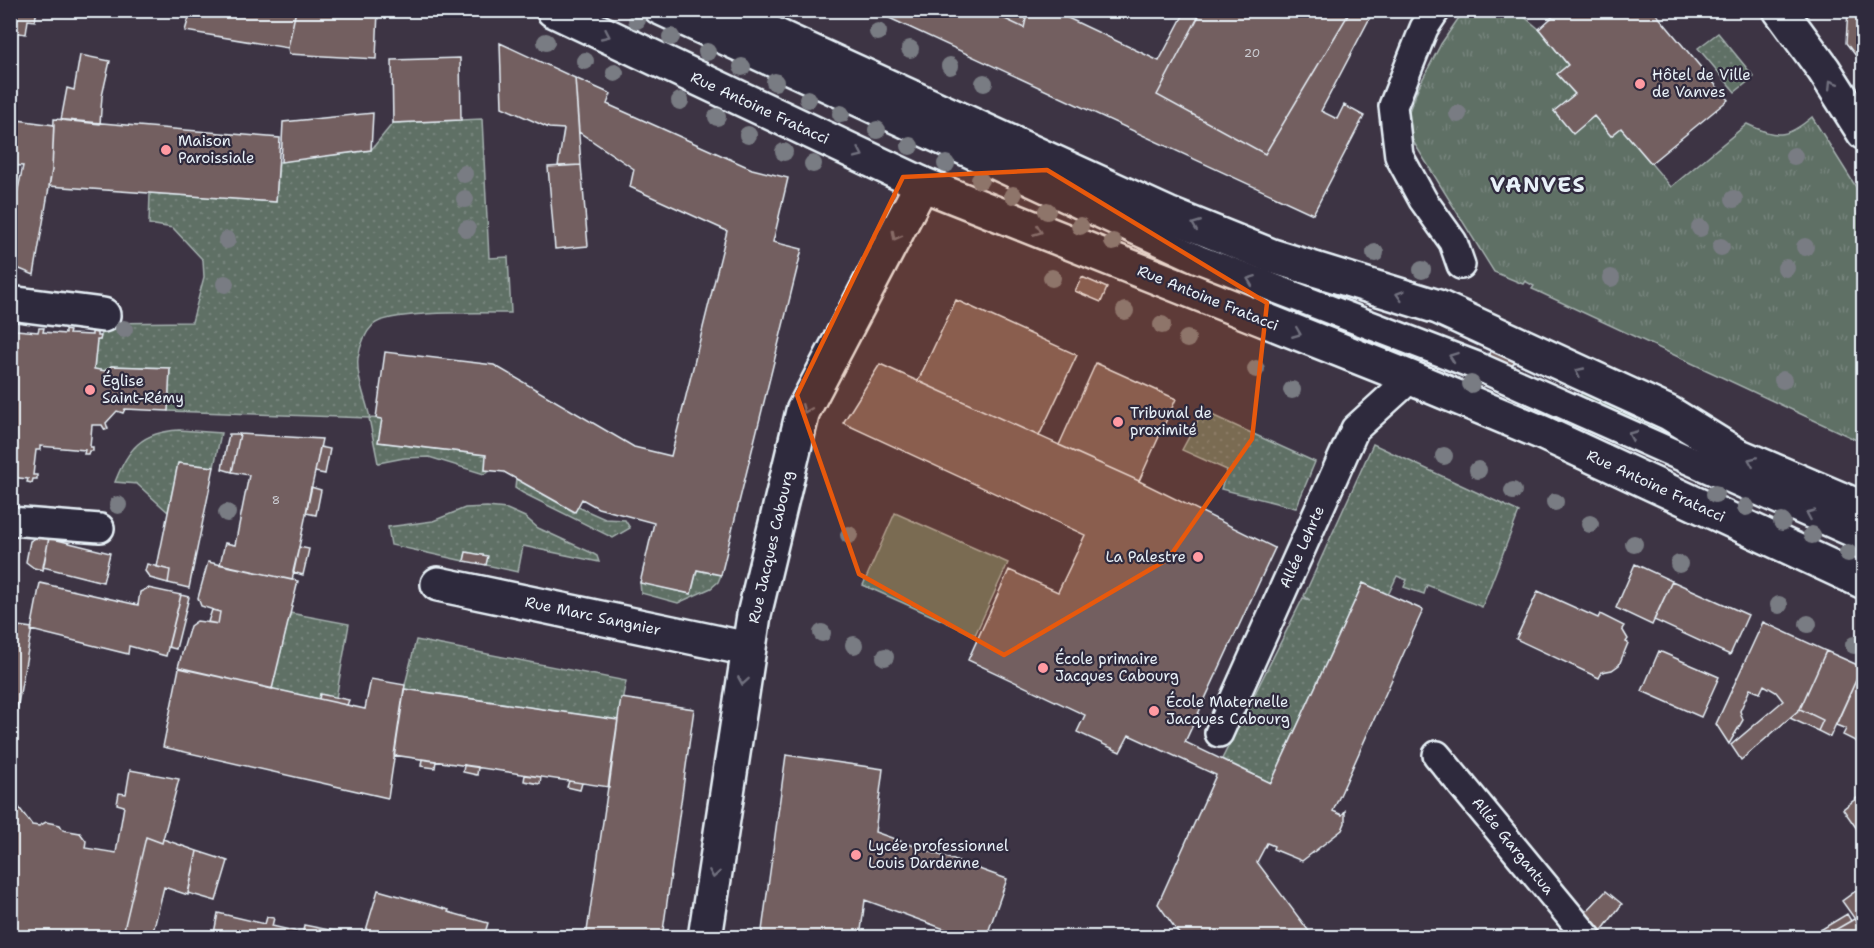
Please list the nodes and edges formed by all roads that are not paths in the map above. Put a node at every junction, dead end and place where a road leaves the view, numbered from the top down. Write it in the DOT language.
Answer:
graph roads {
  1 [pos="553,10"];
  2 [pos="658,10"];
  3 [pos="720,10"];
  4 [pos="1436,10"];
  5 [pos="1780,10"];
  6 [pos="1863,133"];
  7 [pos="922,184"];
  8 [pos="1461,265"];
  9 [pos="10,303"];
  10 [pos="103,315"];
  11 [pos="1411,378"];
  12 [pos="1863,509"];
  13 [pos="10,521"];
  14 [pos="100,528"];
  15 [pos="1863,538"];
  16 [pos="1863,582"];
  17 [pos="438,584"];
  18 [pos="748,649"];
  19 [pos="1219,733"];
  20 [pos="1437,755"];
  21 [pos="705,938"];
  22 [pos="1588,938"];
  1 -- 7 [label="main road, Rue Antoine Fratacci, one-way"];
  15 -- 2 [label="lane, one-way"];
  12 -- 3 [label="main road, one-way"];
  4 -- 8 [label="lane"];
  6 -- 5 [label="main road, one-way"];
  7 -- 11 [label="main road, Rue Antoine Fratacci, one-way"];
  7 -- 18 [label="main road, Rue Jacques Cabourg, one-way"];
  9 -- 10 [label="main road"];
  11 -- 16 [label="main road, Rue Antoine Fratacci"];
  11 -- 19 [label="lane, Allée Lehrte"];
  13 -- 14 [label="lane"];
  17 -- 18 [label="main road, Rue Marc Sangnier"];
  18 -- 21 [label="main road, Rue Jacques Cabourg, one-way"];
  20 -- 22 [label="lane, Allée Gargantua"];
}
